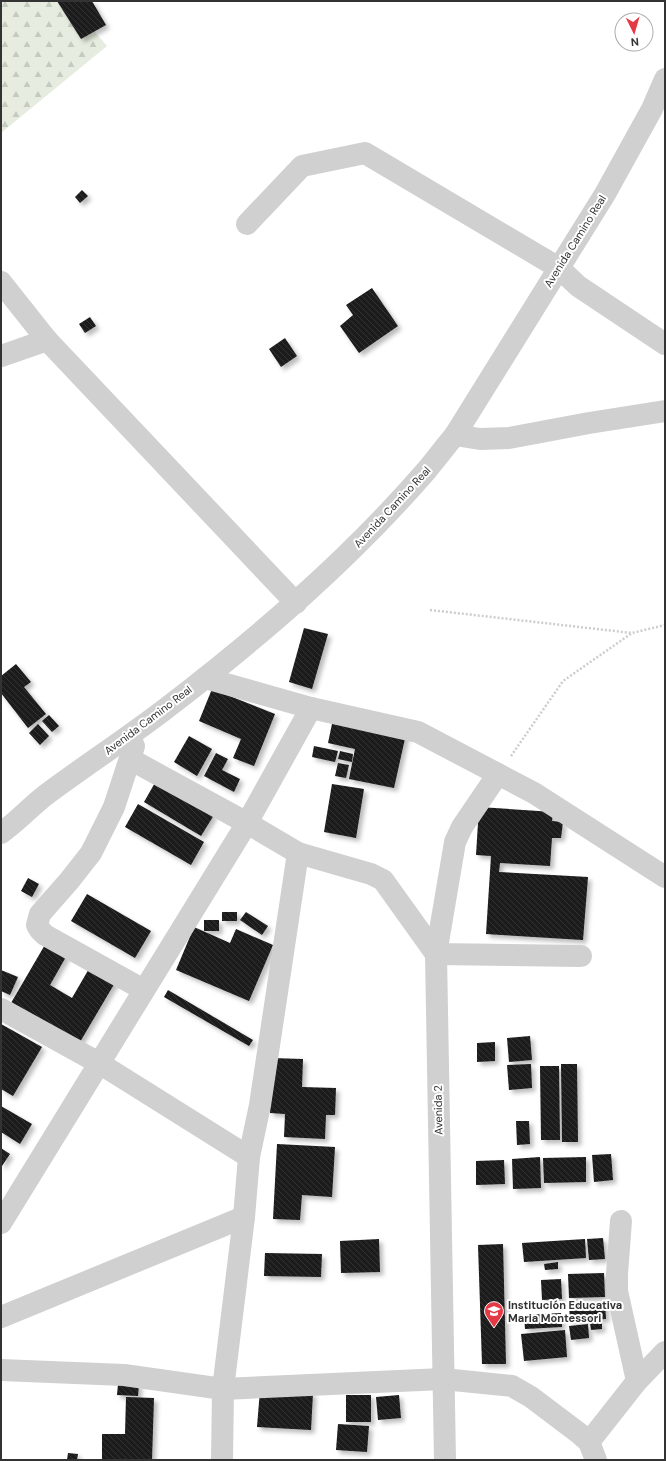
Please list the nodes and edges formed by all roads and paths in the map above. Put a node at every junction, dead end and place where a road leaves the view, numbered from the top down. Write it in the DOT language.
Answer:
graph roads {
  1 [pos="665,79"];
  2 [pos="247,224"];
  3 [pos="559,268"];
  4 [pos="1,282"];
  5 [pos="47,340"];
  6 [pos="665,344"];
  7 [pos="1,356"];
  8 [pos="665,411"];
  9 [pos="455,435"];
  10 [pos="296,603"];
  11 [pos="430,610"];
  12 [pos="665,625"];
  13 [pos="632,632"];
  14 [pos="205,678"];
  15 [pos="311,708"];
  16 [pos="141,726"];
  17 [pos="130,760"];
  18 [pos="498,774"];
  19 [pos="247,823"];
  20 [pos="1,833"];
  21 [pos="298,853"];
  22 [pos="665,877"];
  23 [pos="436,954"];
  24 [pos="581,956"];
  25 [pos="144,990"];
  26 [pos="1,1009"];
  27 [pos="99,1063"];
  28 [pos="249,1157"];
  29 [pos="244,1217"];
  30 [pos="622,1221"];
  31 [pos="1,1223"];
  32 [pos="1,1317"];
  33 [pos="665,1352"];
  34 [pos="1,1370"];
  35 [pos="443,1378"];
  36 [pos="637,1381"];
  37 [pos="223,1389"];
  38 [pos="592,1451"];
  39 [pos="222,1460"];
  40 [pos="445,1460"];
  1 -- 3 [label="street, Avenida Camino Real"];
  2 -- 3 [label="street"];
  3 -- 6 [label="street"];
  3 -- 9 [label="street, Avenida Camino Real"];
  4 -- 5 [label="street"];
  5 -- 7 [label="street"];
  5 -- 10 [label="street"];
  8 -- 9 [label="street"];
  9 -- 10 [label="street, Avenida Camino Real"];
  10 -- 14 [label="street, Avenida Camino Real"];
  11 -- 13 [label="path"];
  12 -- 13 [label="path"];
  13 -- 18 [label="path"];
  14 -- 15 [label="street"];
  14 -- 16 [label="street, Avenida Camino Real"];
  15 -- 18 [label="street"];
  15 -- 19 [label="street"];
  16 -- 17 [label="street"];
  16 -- 20 [label="street, Avenida Camino Real"];
  17 -- 19 [label="street"];
  17 -- 25 [label="street"];
  18 -- 22 [label="street"];
  18 -- 23 [label="street, Avenida 2"];
  19 -- 21 [label="street"];
  19 -- 25 [label="street"];
  21 -- 23 [label="street"];
  21 -- 28 [label="street"];
  23 -- 24 [label="street"];
  23 -- 35 [label="street, Avenida 2"];
  25 -- 27 [label="street"];
  26 -- 27 [label="street"];
  27 -- 28 [label="street"];
  27 -- 31 [label="street"];
  28 -- 29 [label="street"];
  29 -- 32 [label="street"];
  29 -- 37 [label="street"];
  30 -- 36 [label="street"];
  33 -- 36 [label="street"];
  34 -- 37 [label="street"];
  35 -- 37 [label="street"];
  35 -- 38 [label="street"];
  35 -- 40 [label="street, Avenida 2"];
  36 -- 38 [label="street"];
  37 -- 39 [label="street"];
}
